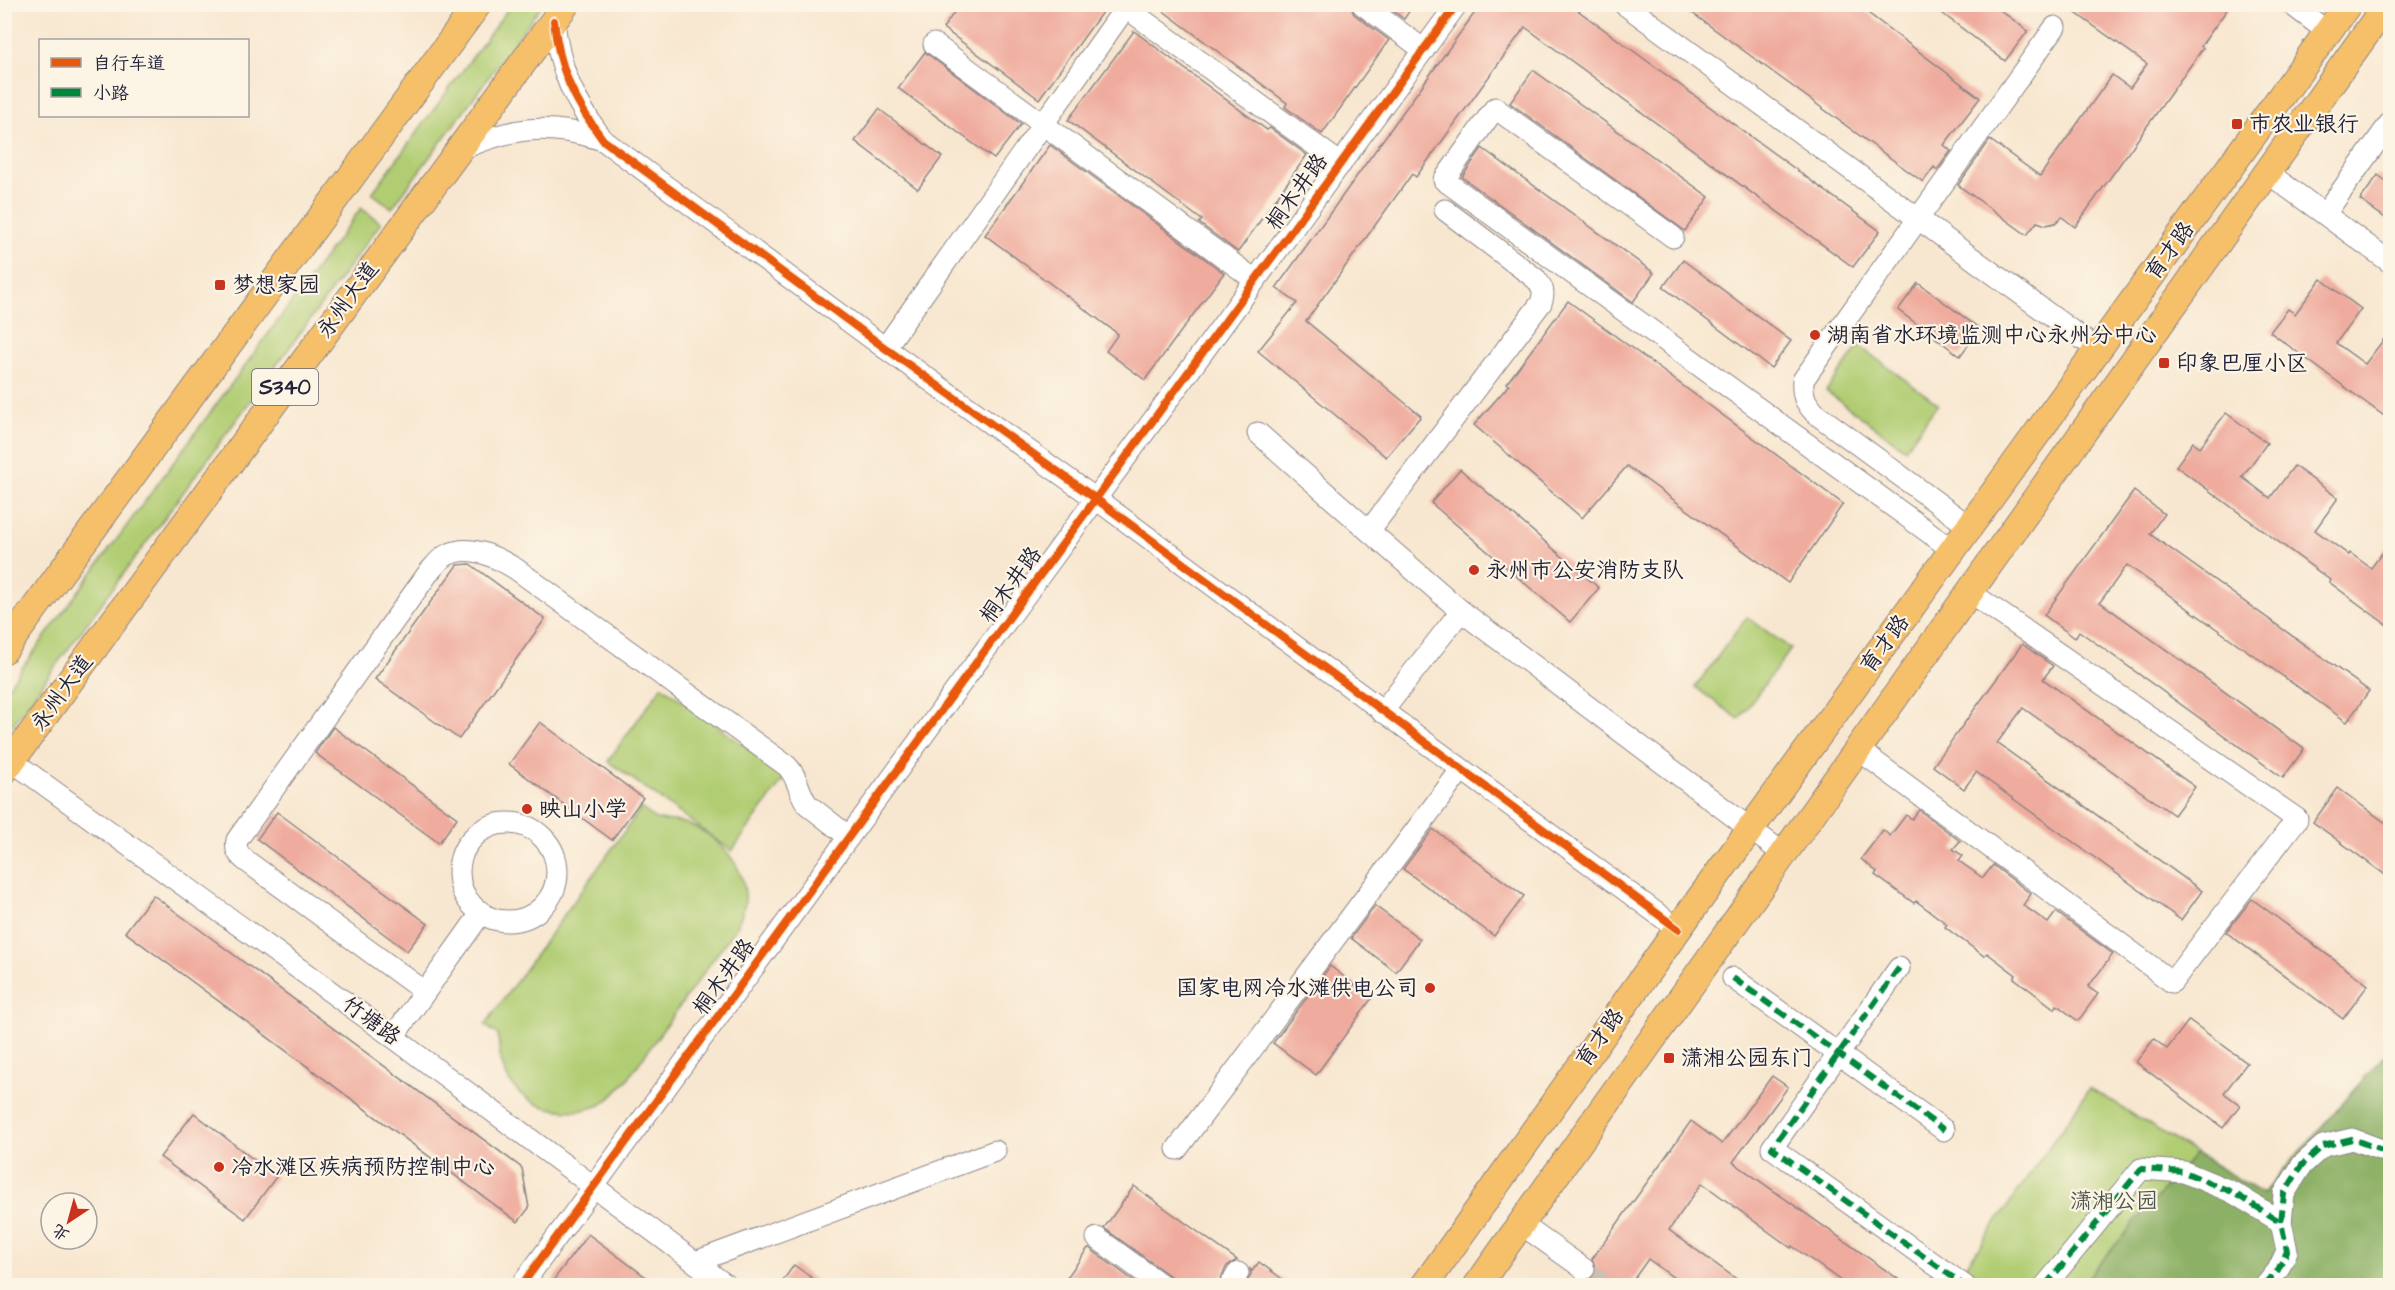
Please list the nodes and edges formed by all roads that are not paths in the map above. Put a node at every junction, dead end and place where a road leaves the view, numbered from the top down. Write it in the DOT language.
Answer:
graph roads {
  1 [pos="478,4"];
  2 [pos="1362,4"];
  3 [pos="1457,4"];
  4 [pos="1624,4"];
  5 [pos="2291,4"];
  6 [pos="2348,4"];
  7 [pos="1125,6"];
  8 [pos="2384,6"];
  9 [pos="560,13"];
  10 [pos="2055,27"];
  11 [pos="2328,32"];
  12 [pos="934,44"];
  13 [pos="1424,50"];
  14 [pos="2391,123"];
  15 [pos="1043,124"];
  16 [pos="603,140"];
  17 [pos="457,152"];
  18 [pos="1341,164"];
  19 [pos="2268,173"];
  20 [pos="1445,210"];
  21 [pos="2325,214"];
  22 [pos="1919,220"];
  23 [pos="1673,237"];
  24 [pos="2391,262"];
  25 [pos="1255,280"];
  26 [pos="885,348"];
  27 [pos="2098,350"];
  28 [pos="1258,433"];
  29 [pos="1096,499"];
  30 [pos="1970,527"];
  31 [pos="1369,531"];
  32 [pos="1953,550"];
  33 [pos="1971,592"];
  34 [pos="1461,611"];
  35 [pos="4,650"];
  36 [pos="1382,712"];
  37 [pos="1859,750"];
  38 [pos="8,766"];
  39 [pos="1461,770"];
  40 [pos="1750,829"];
  41 [pos="849,837"];
  42 [pos="1785,855"];
  43 [pos="482,912"];
  44 [pos="1678,929"];
  45 [pos="1899,968"];
  46 [pos="1733,978"];
  47 [pos="424,992"];
  48 [pos="393,1037"];
  49 [pos="1839,1054"];
  50 [pos="1944,1130"];
  51 [pos="1178,1149"];
  52 [pos="995,1150"];
  53 [pos="2391,1153"];
  54 [pos="593,1186"];
  55 [pos="2281,1222"];
  56 [pos="1521,1224"];
  57 [pos="1096,1238"];
  58 [pos="695,1262"];
  59 [pos="1584,1269"];
  60 [pos="521,1286"];
  61 [pos="727,1286"];
  62 [pos="1162,1286"];
  63 [pos="1424,1286"];
  64 [pos="1478,1286"];
  65 [pos="1965,1286"];
  66 [pos="2045,1286"];
  67 [pos="2265,1286"];
  1 -- 35 [label="main road, S340"];
  2 -- 13 [label="street"];
  3 -- 13 [label="street, 桐木井路"];
  4 -- 22 [label="street"];
  5 -- 11 [label="street"];
  6 -- 11 [label="main road, 育才路"];
  7 -- 15 [label="street"];
  7 -- 18 [label="street"];
  8 -- 19 [label="main road, 育才路"];
  9 -- 16 [label="street"];
  9 -- 17 [label="main road, 永州大道 / S340"];
  10 -- 22 [label="street"];
  11 -- 27 [label="main road, 育才路"];
  12 -- 15 [label="street"];
  13 -- 18 [label="street, 桐木井路"];
  14 -- 21 [label="street"];
  15 -- 25 [label="street"];
  15 -- 26 [label="street"];
  16 -- 17 [label="street"];
  16 -- 26 [label="street"];
  17 -- 38 [label="main road, 永州大道 / S340"];
  18 -- 25 [label="street, 桐木井路"];
  19 -- 21 [label="street"];
  19 -- 33 [label="main road, 育才路"];
  20 -- 31 [label="street"];
  21 -- 24 [label="street"];
  22 -- 27 [label="street"];
  22 -- 30 [label="street"];
  23 -- 32 [label="street"];
  25 -- 29 [label="street, 桐木井路"];
  26 -- 29 [label="street"];
  27 -- 30 [label="main road, 育才路"];
  28 -- 31 [label="street"];
  29 -- 36 [label="street"];
  29 -- 41 [label="street, 桐木井路"];
  30 -- 32 [label="main road, 育才路"];
  31 -- 34 [label="street"];
  32 -- 40 [label="main road, 育才路"];
  33 -- 37 [label="main road, 育才路"];
  33 -- 37 [label="street"];
  34 -- 36 [label="street"];
  34 -- 40 [label="street"];
  36 -- 39 [label="street"];
  37 -- 42 [label="main road, 育才路"];
  38 -- 48 [label="street, 竹塘路"];
  39 -- 44 [label="street"];
  39 -- 51 [label="street"];
  40 -- 42 [label="street"];
  40 -- 44 [label="main road, 育才路"];
  41 -- 47 [label="street"];
  41 -- 54 [label="street, 桐木井路"];
  42 -- 56 [label="main road, 育才路"];
  43 -- 43 [label="street"];
  43 -- 47 [label="street"];
  44 -- 63 [label="main road, 育才路"];
  45 -- 49 [label="street"];
  46 -- 49 [label="street"];
  47 -- 48 [label="street"];
  48 -- 54 [label="street, 竹塘路"];
  49 -- 50 [label="street"];
  49 -- 65 [label="street"];
  52 -- 58 [label="street"];
  53 -- 55 [label="street"];
  54 -- 58 [label="street, 竹塘路"];
  54 -- 60 [label="street, 桐木井路"];
  55 -- 66 [label="street"];
  55 -- 67 [label="street"];
  56 -- 59 [label="street"];
  56 -- 64 [label="main road, 育才路"];
  57 -- 62 [label="street"];
  58 -- 61 [label="street, 竹塘路"];
}
